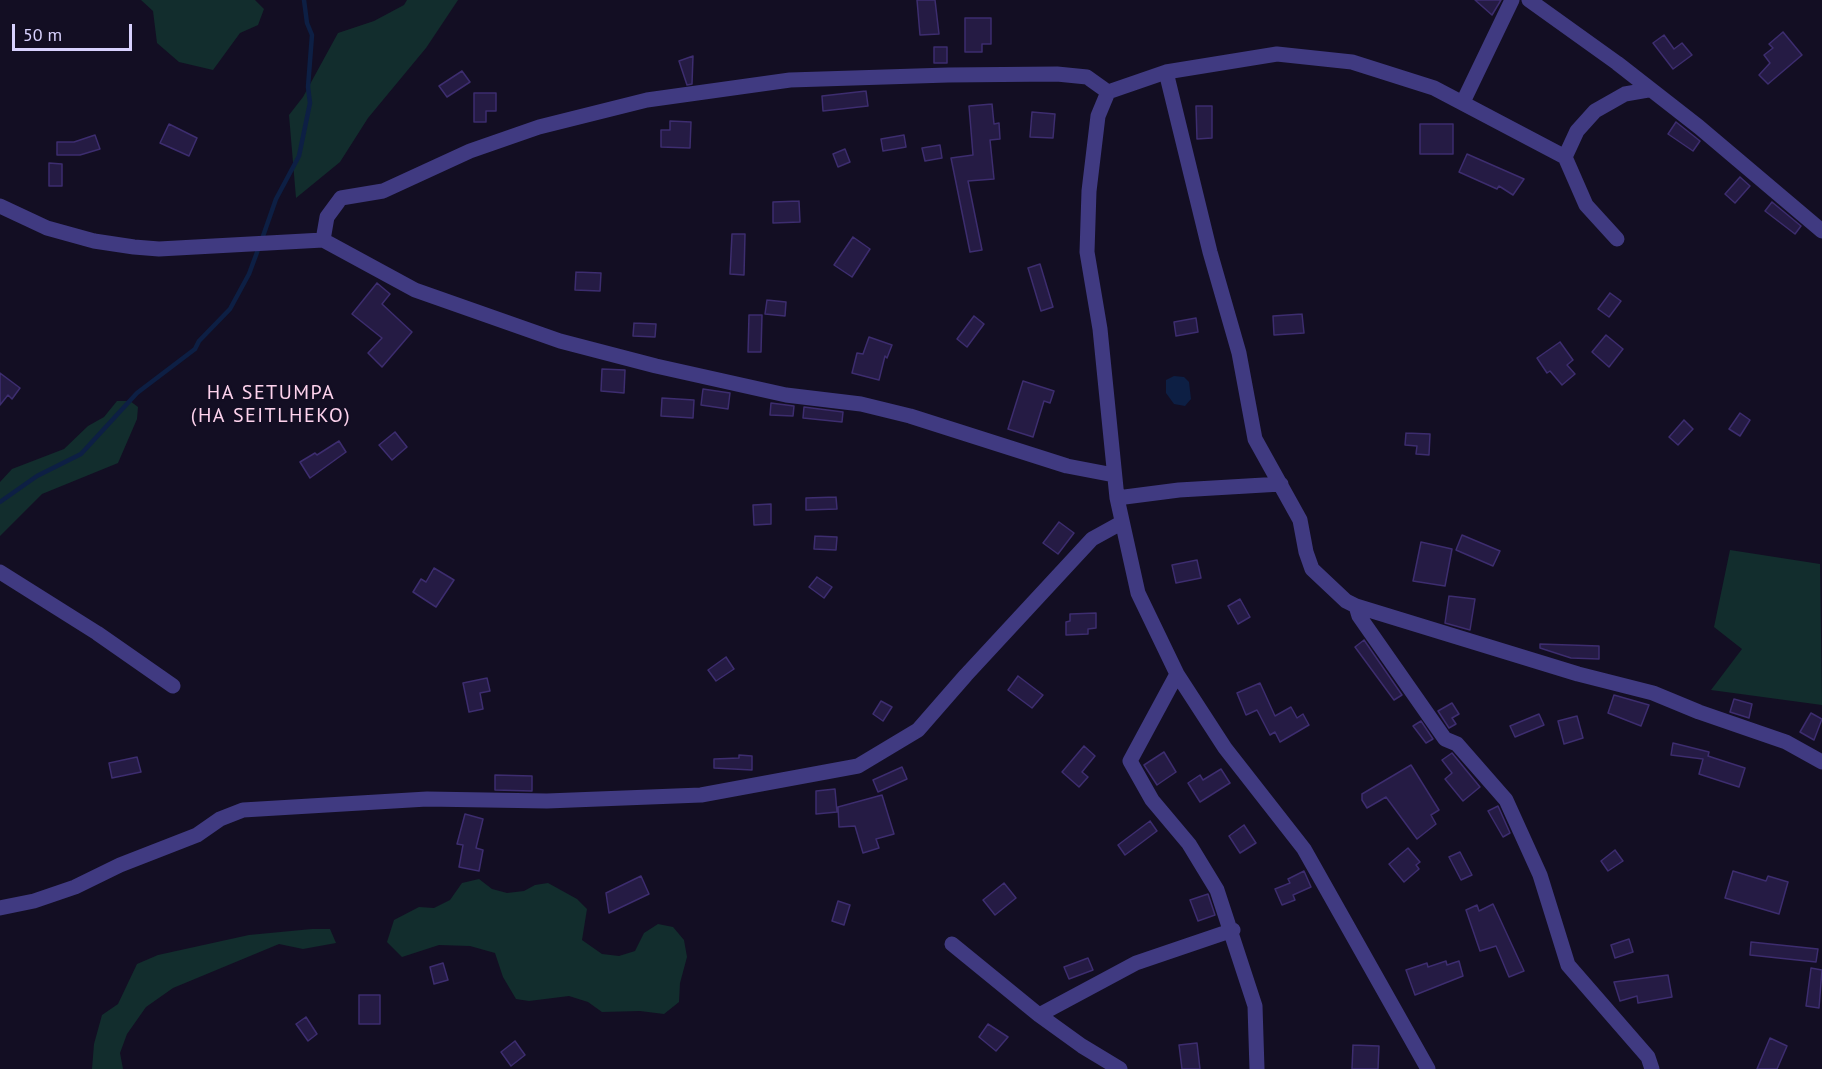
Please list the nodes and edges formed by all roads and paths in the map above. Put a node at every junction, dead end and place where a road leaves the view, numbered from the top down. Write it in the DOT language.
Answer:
graph roads {
  1 [pos="1512,0"];
  2 [pos="1529,0"];
  3 [pos="1166,72"];
  4 [pos="1648,90"];
  5 [pos="1108,92"];
  6 [pos="1463,102"];
  7 [pos="1565,157"];
  8 [pos="0,206"];
  9 [pos="1822,231"];
  10 [pos="1617,239"];
  11 [pos="323,240"];
  12 [pos="1114,475"];
  13 [pos="1281,484"];
  14 [pos="1116,498"];
  15 [pos="1121,523"];
  16 [pos="0,572"];
  17 [pos="1356,606"];
  18 [pos="1177,674"];
  19 [pos="173,686"];
  20 [pos="1822,762"];
  21 [pos="0,908"];
  22 [pos="1233,930"];
  23 [pos="952,944"];
  24 [pos="1039,1015"];
  25 [pos="1101,1064"];
  26 [pos="1120,1069"];
  27 [pos="1257,1069"];
  28 [pos="1428,1069"];
  29 [pos="1652,1069"];
  1 -- 6 [label="street"];
  2 -- 4 [label="street"];
  3 -- 5 [label="street"];
  3 -- 6 [label="street"];
  3 -- 13 [label="street"];
  4 -- 7 [label="street"];
  4 -- 9 [label="street"];
  5 -- 11 [label="street"];
  5 -- 12 [label="street"];
  6 -- 7 [label="street"];
  7 -- 10 [label="street"];
  8 -- 11 [label="street"];
  11 -- 12 [label="street"];
  12 -- 14 [label="street"];
  13 -- 14 [label="street"];
  13 -- 17 [label="street"];
  14 -- 15 [label="street"];
  15 -- 18 [label="street"];
  15 -- 21 [label="street"];
  16 -- 19 [label="street"];
  17 -- 20 [label="street"];
  17 -- 29 [label="street"];
  18 -- 22 [label="street"];
  18 -- 28 [label="street"];
  22 -- 24 [label="street"];
  22 -- 27 [label="street"];
  23 -- 24 [label="street"];
  24 -- 25 [label="street"];
  25 -- 26 [label="street"];
}
